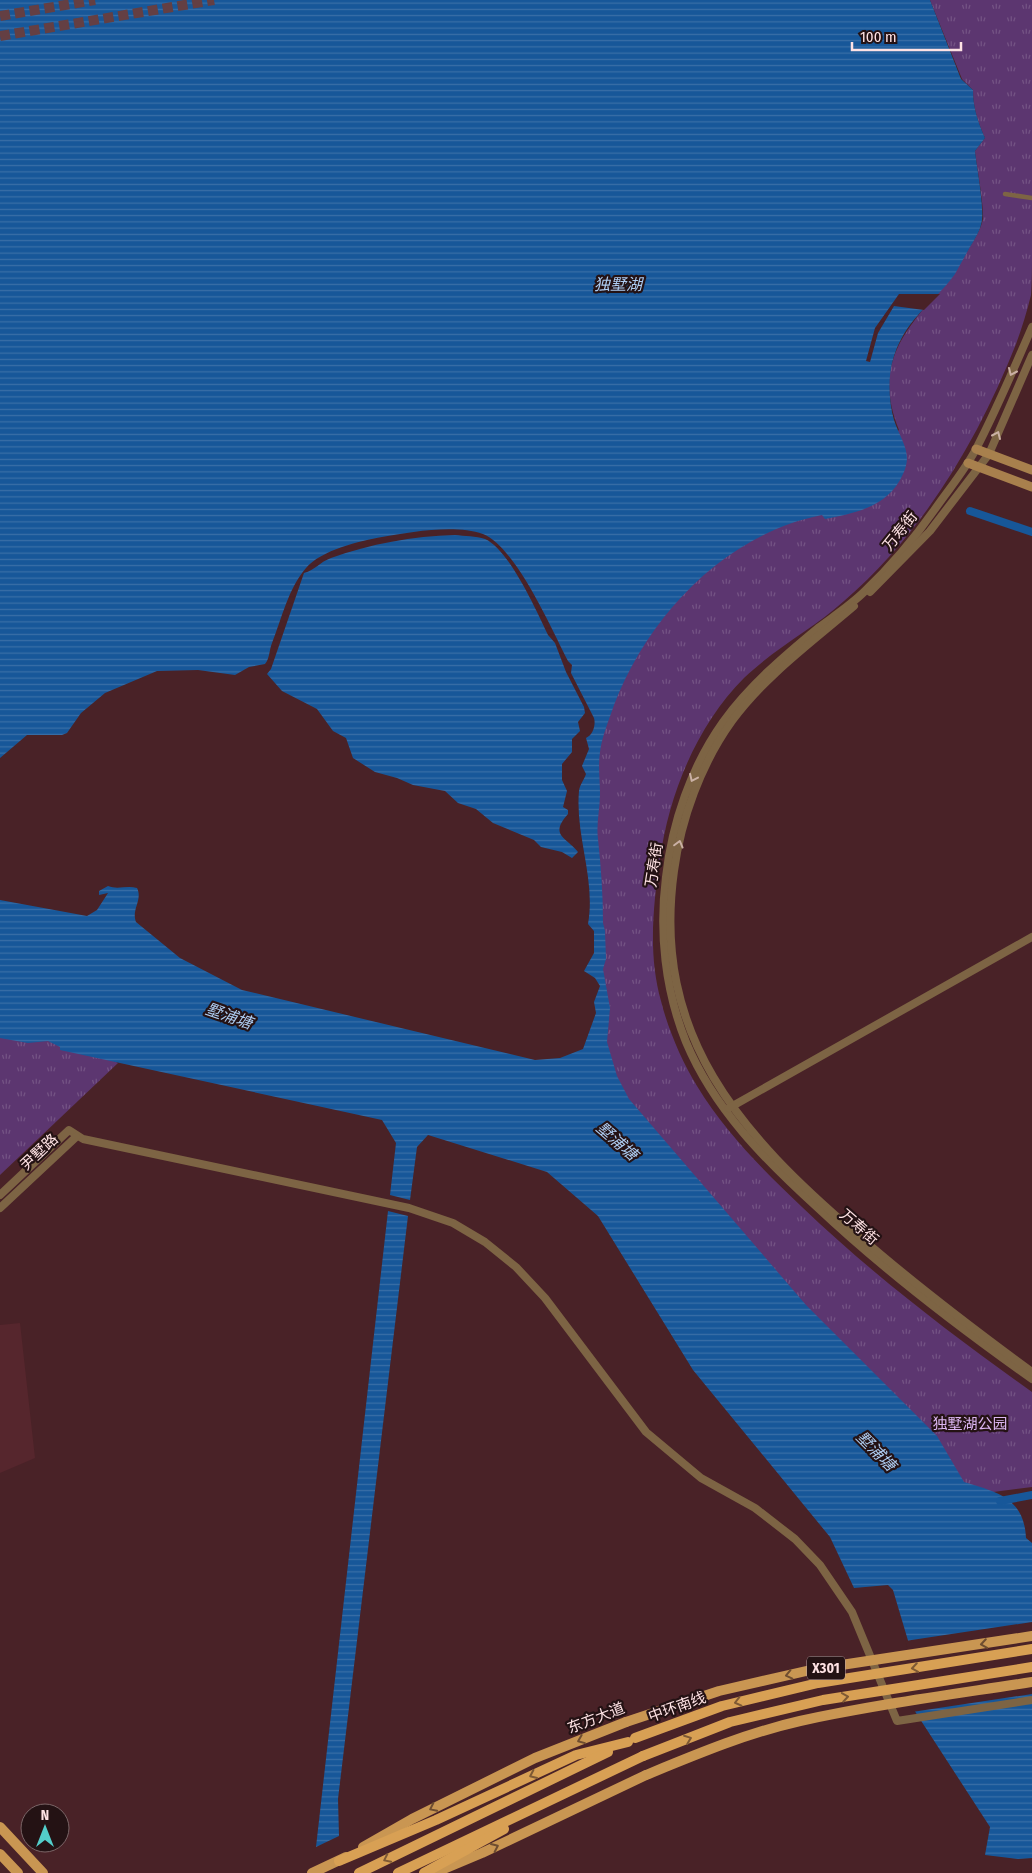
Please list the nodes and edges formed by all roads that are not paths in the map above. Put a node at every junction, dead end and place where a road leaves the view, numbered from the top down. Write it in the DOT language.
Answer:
graph roads {
  1 [pos="1005,194"];
  2 [pos="1032,198"];
  3 [pos="1032,327"];
  4 [pos="1032,355"];
  5 [pos="976,449"];
  6 [pos="989,454"];
  7 [pos="968,463"];
  8 [pos="979,468"];
  9 [pos="1032,470"];
  10 [pos="1032,487"];
  11 [pos="1032,937"];
  12 [pos="728,1109"];
  13 [pos="76,1137"];
  14 [pos="0,1195"];
  15 [pos="0,1208"];
  16 [pos="1032,1372"];
  17 [pos="1032,1379"];
  18 [pos="1032,1636"];
  19 [pos="1032,1650"];
  20 [pos="1032,1667"];
  21 [pos="1032,1682"];
  22 [pos="1032,1700"];
  23 [pos="632,1740"];
  24 [pos="558,1797"];
  25 [pos="0,1828"];
  26 [pos="0,1854"];
  27 [pos="339,1861"];
  28 [pos="18,1873"];
  29 [pos="43,1873"];
  30 [pos="312,1873"];
  31 [pos="359,1873"];
  32 [pos="398,1873"];
  33 [pos="424,1873"];
  34 [pos="434,1873"];
  1 -- 2 [label="street"];
  3 -- 5 [label="street, 万寿街, one-way"];
  6 -- 4 [label="street, 万寿街, one-way"];
  5 -- 6 [label="main road"];
  5 -- 7 [label="street, 万寿街"];
  6 -- 8 [label="street, 万寿街"];
  6 -- 9 [label="main road"];
  7 -- 8 [label="main road"];
  7 -- 12 [label="street, 万寿街, one-way"];
  8 -- 10 [label="main road"];
  12 -- 8 [label="street, 万寿街, one-way"];
  11 -- 12 [label="street"];
  12 -- 16 [label="street, 万寿街"];
  12 -- 17 [label="street, 万寿街"];
  13 -- 14 [label="street, 尹墅路"];
  13 -- 15 [label="street, 尹墅路"];
  13 -- 22 [label="street"];
  18 -- 27 [label="main road, 东方大道 / X301, one-way, bridge"];
  19 -- 23 [label="highway, 中环南线, one-way, bridge"];
  24 -- 20 [label="highway, one-way, bridge"];
  34 -- 21 [label="main road, one-way, bridge"];
  23 -- 27 [label="highway, one-way"];
  23 -- 31 [label="highway, 中环南线, one-way"];
  24 -- 32 [label="highway"];
  24 -- 33 [label="highway"];
  25 -- 29 [label="main road"];
  26 -- 28 [label="main road"];
  27 -- 30 [label="main road, 东方大道 / X301"];
}
